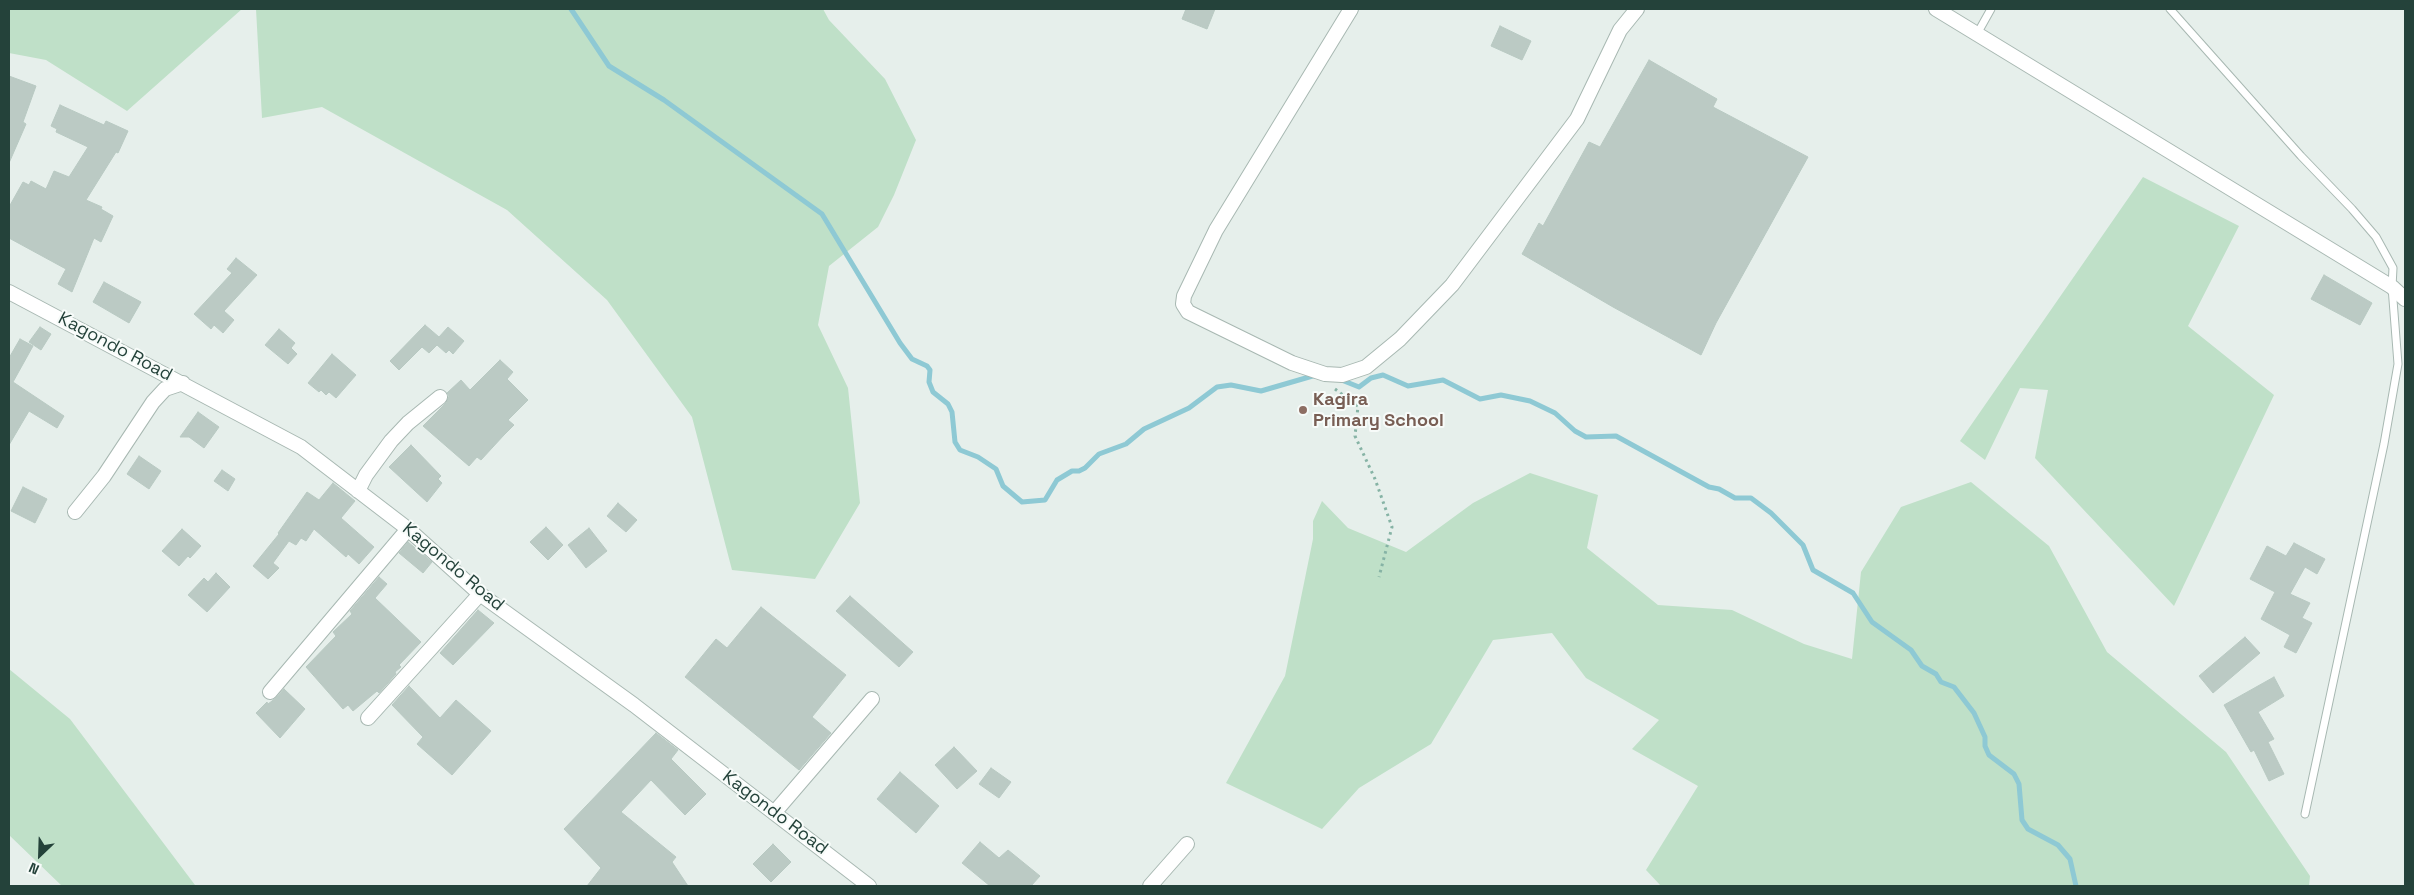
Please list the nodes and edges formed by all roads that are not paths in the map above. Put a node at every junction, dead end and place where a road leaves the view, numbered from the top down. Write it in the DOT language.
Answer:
graph roads {
  1 [pos="1351,9"];
  2 [pos="1636,9"];
  3 [pos="1936,9"];
  4 [pos="1992,9"];
  5 [pos="2170,9"];
  6 [pos="1977,34"];
  7 [pos="2392,287"];
  8 [pos="9,292"];
  9 [pos="2405,299"];
  10 [pos="183,383"];
  11 [pos="440,397"];
  12 [pos="358,490"];
  13 [pos="75,512"];
  14 [pos="408,529"];
  15 [pos="480,594"];
  16 [pos="270,692"];
  17 [pos="872,698"];
  18 [pos="368,718"];
  19 [pos="774,813"];
  20 [pos="2305,814"];
  21 [pos="1187,844"];
  22 [pos="869,886"];
  23 [pos="1150,886"];
  1 -- 2 [label="street"];
  3 -- 6 [label="street"];
  4 -- 6 [label="lane"];
  5 -- 7 [label="lane"];
  6 -- 7 [label="street"];
  7 -- 9 [label="street"];
  7 -- 20 [label="lane"];
  8 -- 10 [label="street, Kagondo Road"];
  10 -- 12 [label="street, Kagondo Road"];
  10 -- 13 [label="street"];
  11 -- 12 [label="street"];
  12 -- 14 [label="street, Kagondo Road"];
  14 -- 15 [label="street, Kagondo Road"];
  14 -- 16 [label="street"];
  15 -- 18 [label="street"];
  15 -- 19 [label="street, Kagondo Road"];
  17 -- 19 [label="street"];
  19 -- 22 [label="street, Kagondo Road"];
  21 -- 23 [label="street"];
}
